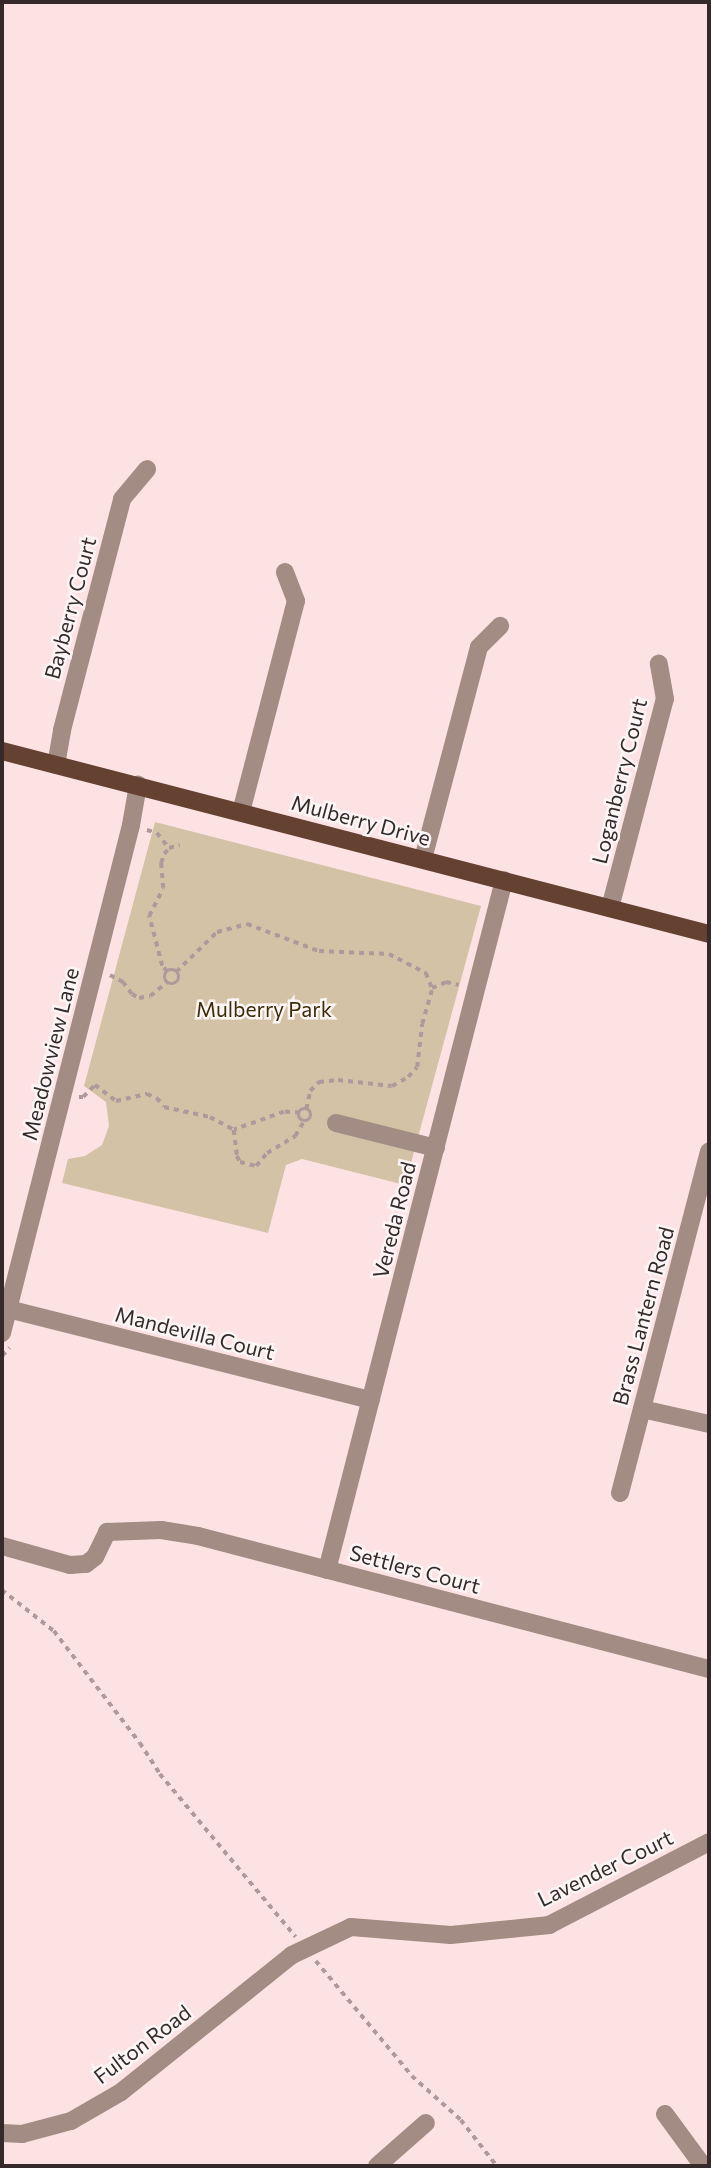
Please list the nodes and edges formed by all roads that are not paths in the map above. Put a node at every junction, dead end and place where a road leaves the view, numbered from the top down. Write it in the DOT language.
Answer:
graph roads {
  1 [pos="147,470"];
  2 [pos="285,572"];
  3 [pos="500,626"];
  4 [pos="659,664"];
  5 [pos="2,751"];
  6 [pos="56,765"];
  7 [pos="138,785"];
  8 [pos="241,812"];
  9 [pos="423,859"];
  10 [pos="504,880"];
  11 [pos="610,908"];
  12 [pos="709,934"];
  13 [pos="336,1124"];
  14 [pos="436,1148"];
  15 [pos="709,1151"];
  16 [pos="706,1180"];
  17 [pos="8,1309"];
  18 [pos="2,1334"];
  19 [pos="371,1400"];
  20 [pos="642,1409"];
  21 [pos="709,1424"];
  22 [pos="620,1493"];
  23 [pos="2,1546"];
  24 [pos="327,1570"];
  25 [pos="709,1669"];
  26 [pos="709,1842"];
  27 [pos="351,1927"];
  28 [pos="664,2114"];
  29 [pos="426,2123"];
  30 [pos="2,2133"];
  31 [pos="377,2166"];
  32 [pos="703,2166"];
  1 -- 6 [label="street, Bayberry Court"];
  2 -- 8 [label="street"];
  3 -- 9 [label="street"];
  4 -- 11 [label="street, Loganberry Court"];
  5 -- 6 [label="main road, Mulberry Drive"];
  6 -- 7 [label="main road, Mulberry Drive"];
  7 -- 8 [label="main road, Mulberry Drive"];
  7 -- 17 [label="street, Meadowview Lane"];
  8 -- 9 [label="main road, Mulberry Drive"];
  9 -- 10 [label="main road, Mulberry Drive"];
  10 -- 11 [label="main road, Mulberry Drive"];
  10 -- 14 [label="street, Vereda Road"];
  11 -- 12 [label="main road, Mulberry Drive"];
  13 -- 14 [label="street"];
  14 -- 19 [label="street, Vereda Road"];
  15 -- 16 [label="street, Brass Lantern Road"];
  16 -- 20 [label="street, Brass Lantern Road"];
  17 -- 18 [label="street, Meadowview Lane"];
  17 -- 19 [label="street, Mandevilla Court"];
  19 -- 24 [label="street, Vereda Road"];
  20 -- 21 [label="street"];
  20 -- 22 [label="street, Brass Lantern Road"];
  23 -- 24 [label="street, Settlers Court"];
  24 -- 25 [label="street, Settlers Court"];
  26 -- 27 [label="street, Lavender Court"];
  27 -- 30 [label="street, Fulton Road"];
  28 -- 32 [label="street"];
  29 -- 31 [label="street"];
}
